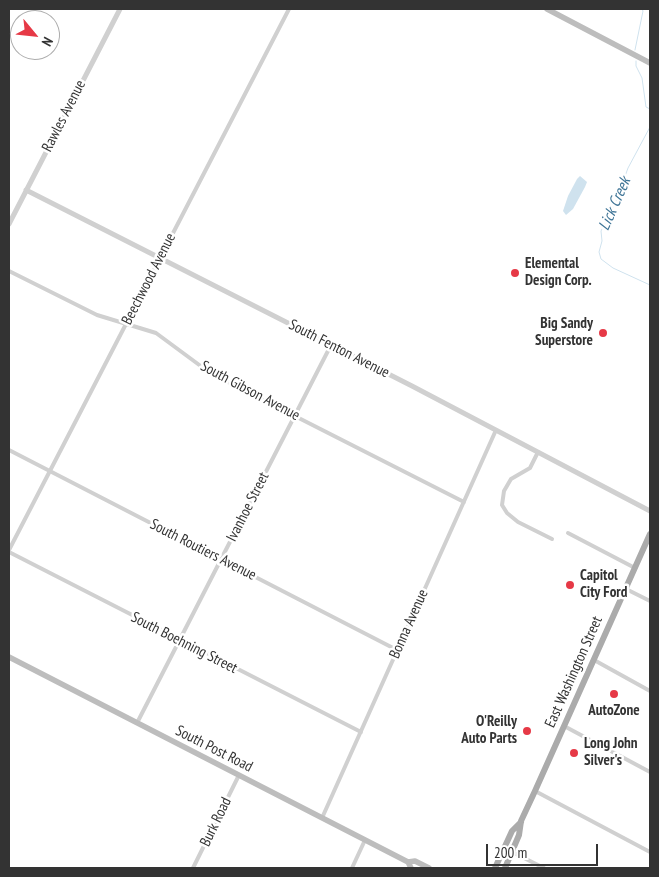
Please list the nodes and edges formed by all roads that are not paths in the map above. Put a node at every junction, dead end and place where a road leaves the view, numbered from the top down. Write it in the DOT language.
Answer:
graph roads {
  1 [pos="120,9"];
  2 [pos="289,9"];
  3 [pos="547,9"];
  4 [pos="650,63"];
  5 [pos="26,190"];
  6 [pos="9,224"];
  7 [pos="160,258"];
  8 [pos="9,270"];
  9 [pos="126,324"];
  10 [pos="331,345"];
  11 [pos="295,416"];
  12 [pos="496,430"];
  13 [pos="9,450"];
  14 [pos="538,452"];
  15 [pos="50,471"];
  16 [pos="464,502"];
  17 [pos="650,511"];
  18 [pos="568,533"];
  19 [pos="650,534"];
  20 [pos="552,539"];
  21 [pos="9,551"];
  22 [pos="221,559"];
  23 [pos="635,568"];
  24 [pos="626,588"];
  25 [pos="650,602"];
  26 [pos="179,640"];
  27 [pos="398,650"];
  28 [pos="9,658"];
  29 [pos="594,660"];
  30 [pos="650,691"];
  31 [pos="136,723"];
  32 [pos="564,726"];
  33 [pos="361,732"];
  34 [pos="650,772"];
  35 [pos="239,776"];
  36 [pos="535,790"];
  37 [pos="322,818"];
  38 [pos="522,821"];
  39 [pos="365,840"];
  40 [pos="512,852"];
  41 [pos="650,852"];
  42 [pos="408,862"];
  43 [pos="193,868"];
  44 [pos="352,868"];
  45 [pos="411,868"];
  46 [pos="429,868"];
  47 [pos="495,868"];
  48 [pos="504,868"];
  49 [pos="544,868"];
  1 -- 5 [label="street, Rawles Avenue"];
  2 -- 7 [label="street, Beechwood Avenue"];
  3 -- 4 [label="main road"];
  5 -- 6 [label="street, Rawles Avenue"];
  5 -- 7 [label="street, South Fenton Avenue"];
  7 -- 9 [label="street, Beechwood Avenue"];
  7 -- 10 [label="street, South Fenton Avenue"];
  8 -- 9 [label="street, South Gibson Avenue"];
  9 -- 11 [label="street, South Gibson Avenue"];
  9 -- 15 [label="street, Beechwood Avenue"];
  10 -- 11 [label="street, Ivanhoe Street"];
  10 -- 12 [label="street, South Fenton Avenue"];
  11 -- 16 [label="street, South Gibson Avenue"];
  11 -- 22 [label="street, Ivanhoe Street"];
  12 -- 14 [label="street, South Fenton Avenue"];
  12 -- 16 [label="street, Bonna Avenue"];
  13 -- 15 [label="street, South Routiers Avenue"];
  14 -- 17 [label="street, South Fenton Avenue"];
  14 -- 20 [label="street"];
  15 -- 21 [label="street, Beechwood Avenue"];
  15 -- 22 [label="street, South Routiers Avenue"];
  16 -- 27 [label="street, Bonna Avenue"];
  18 -- 23 [label="street"];
  19 -- 23 [label="main road, East Washington Street"];
  21 -- 26 [label="street, South Boehning Street"];
  22 -- 26 [label="street, Ivanhoe Street"];
  22 -- 27 [label="street, South Routiers Avenue"];
  23 -- 24 [label="main road, East Washington Street"];
  24 -- 25 [label="street"];
  24 -- 29 [label="main road, East Washington Street"];
  26 -- 31 [label="street, Ivanhoe Street"];
  26 -- 33 [label="street, South Boehning Street"];
  27 -- 33 [label="street, Bonna Avenue"];
  28 -- 31 [label="main road, South Post Road"];
  29 -- 30 [label="street"];
  29 -- 32 [label="main road, East Washington Street"];
  31 -- 35 [label="main road, South Post Road"];
  32 -- 34 [label="street"];
  32 -- 36 [label="main road, East Washington Street"];
  33 -- 37 [label="street, Bonna Avenue"];
  35 -- 37 [label="main road, South Post Road"];
  35 -- 43 [label="street, Burk Road"];
  36 -- 38 [label="main road, East Washington Street"];
  36 -- 41 [label="street"];
  37 -- 39 [label="main road, South Post Road"];
  38 -- 40 [label="main road, East Washington Street"];
  38 -- 47 [label="main road, East Washington Street"];
  39 -- 42 [label="main road, South Post Road"];
  39 -- 44 [label="street"];
  40 -- 48 [label="main road, East Washington Street"];
  40 -- 49 [label="street"];
  42 -- 45 [label="main road"];
  42 -- 46 [label="main road, South Post Road"];
}
